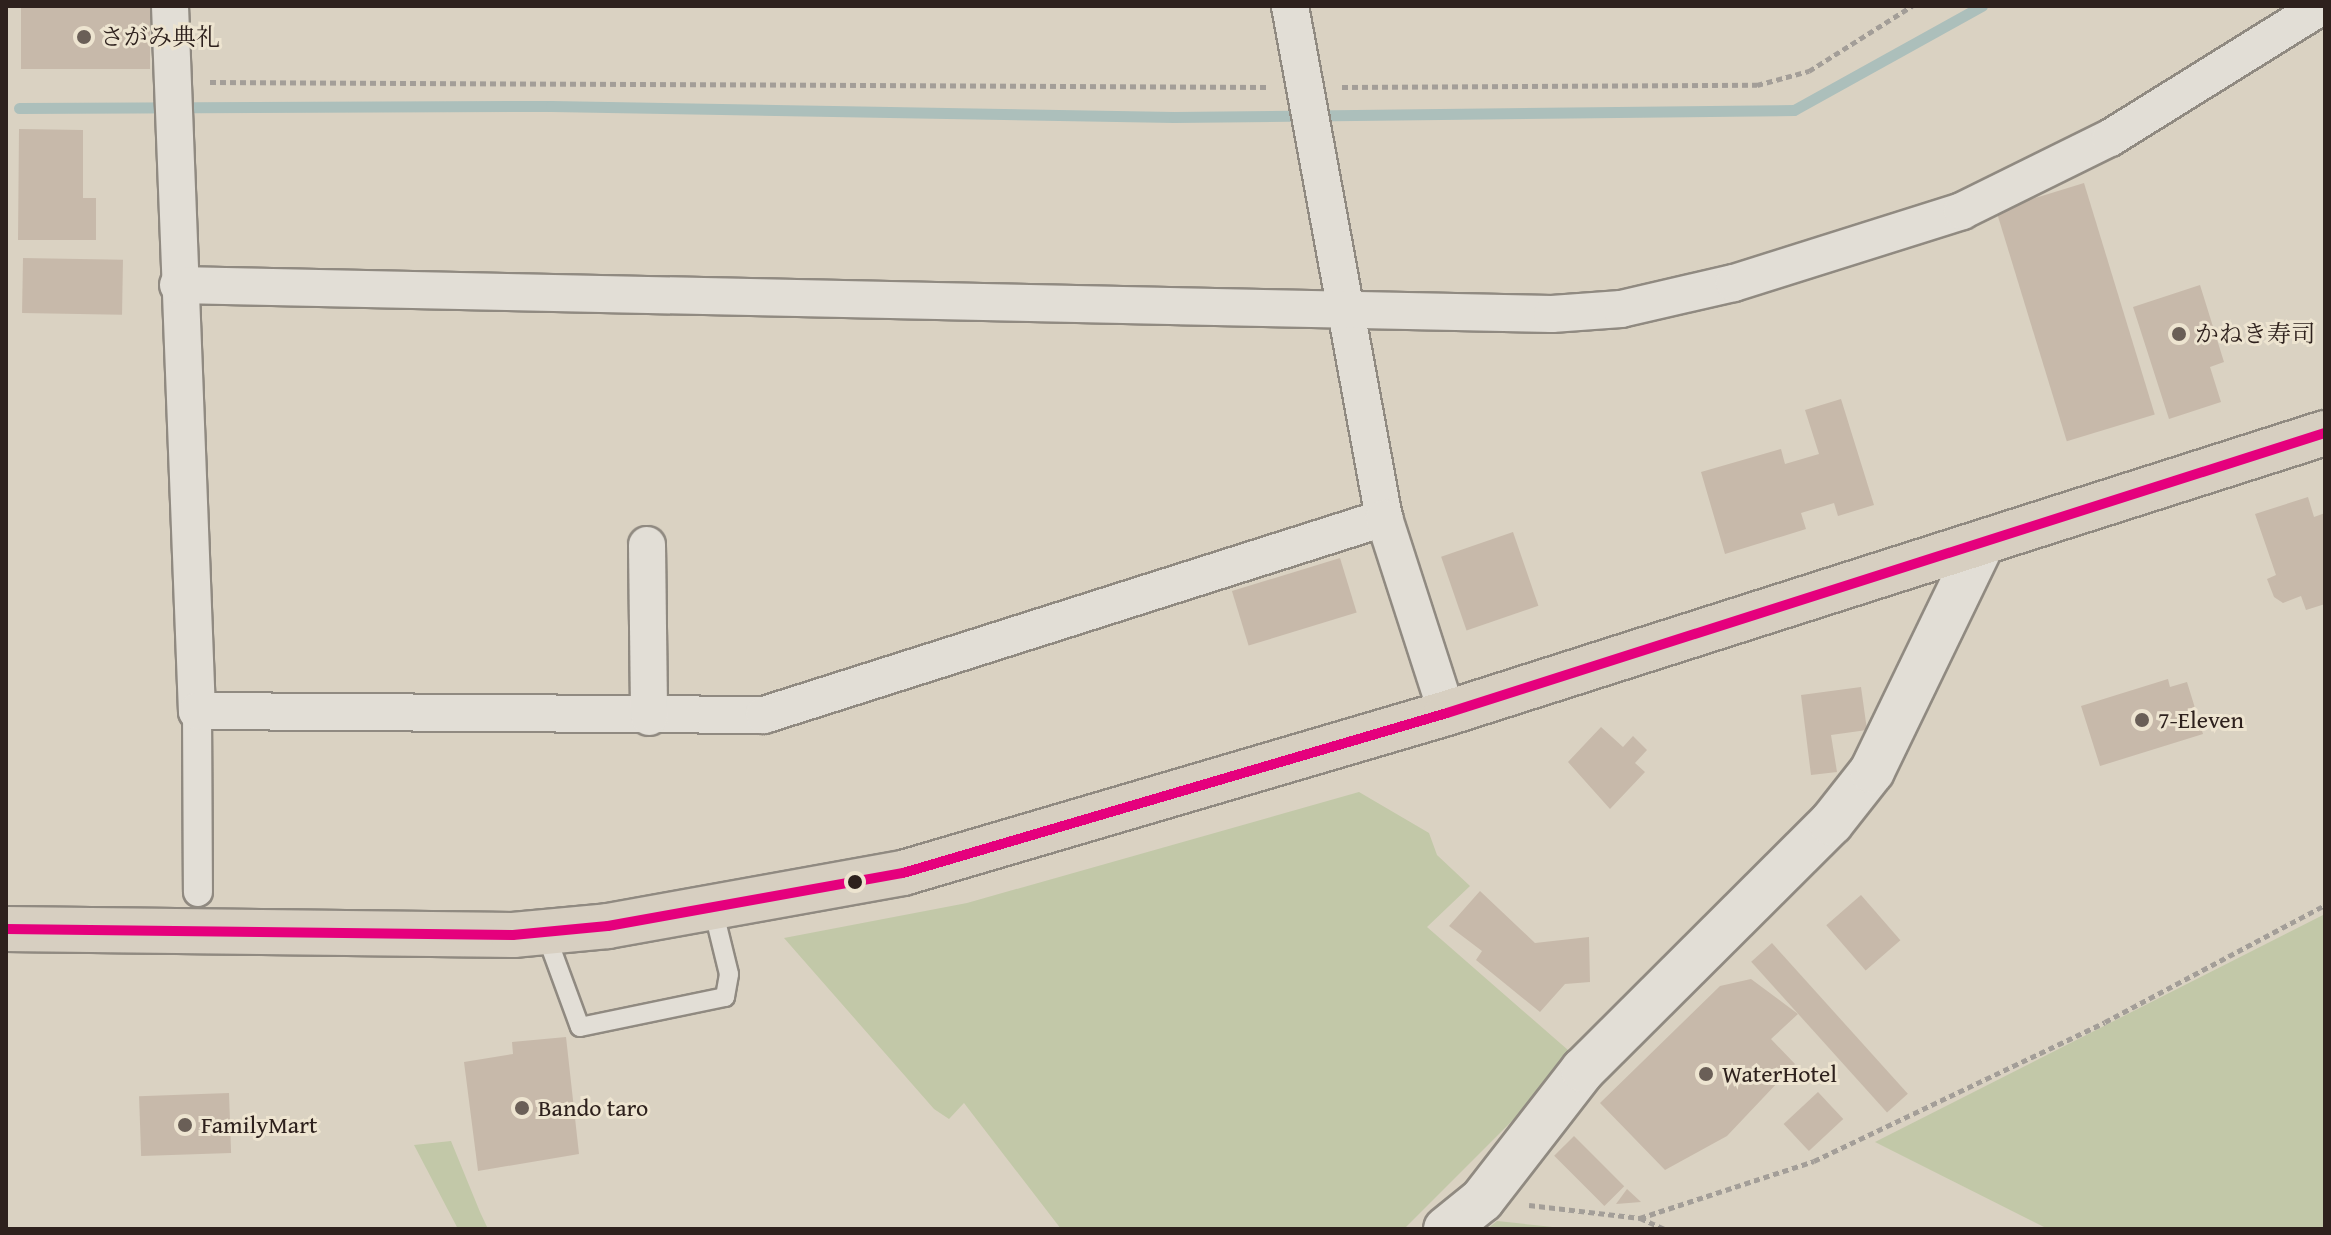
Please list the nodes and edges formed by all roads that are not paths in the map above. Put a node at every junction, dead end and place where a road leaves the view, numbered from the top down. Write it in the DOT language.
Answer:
graph roads {
  1 [pos="170,6"];
  2 [pos="1290,6"];
  3 [pos="2322,6"];
  4 [pos="178,285"];
  5 [pos="1344,307"];
  6 [pos="2325,433"];
  7 [pos="1384,518"];
  8 [pos="1982,543"];
  9 [pos="647,545"];
  10 [pos="197,711"];
  11 [pos="1447,713"];
  12 [pos="649,717"];
  13 [pos="198,892"];
  14 [pos="713,909"];
  15 [pos="6,929"];
  16 [pos="545,932"];
  17 [pos="1446,1229"];
  1 -- 4 [label="street"];
  2 -- 5 [label="street"];
  3 -- 5 [label="street"];
  4 -- 5 [label="street"];
  4 -- 10 [label="street"];
  5 -- 7 [label="street"];
  6 -- 8 [label="highway"];
  7 -- 11 [label="street"];
  7 -- 12 [label="street"];
  8 -- 11 [label="highway"];
  8 -- 17 [label="street"];
  9 -- 12 [label="street"];
  10 -- 12 [label="street"];
  10 -- 13 [label="street"];
  11 -- 14 [label="highway"];
  14 -- 16 [label="highway"];
  14 -- 16 [label="lane"];
  15 -- 16 [label="highway"];
}
